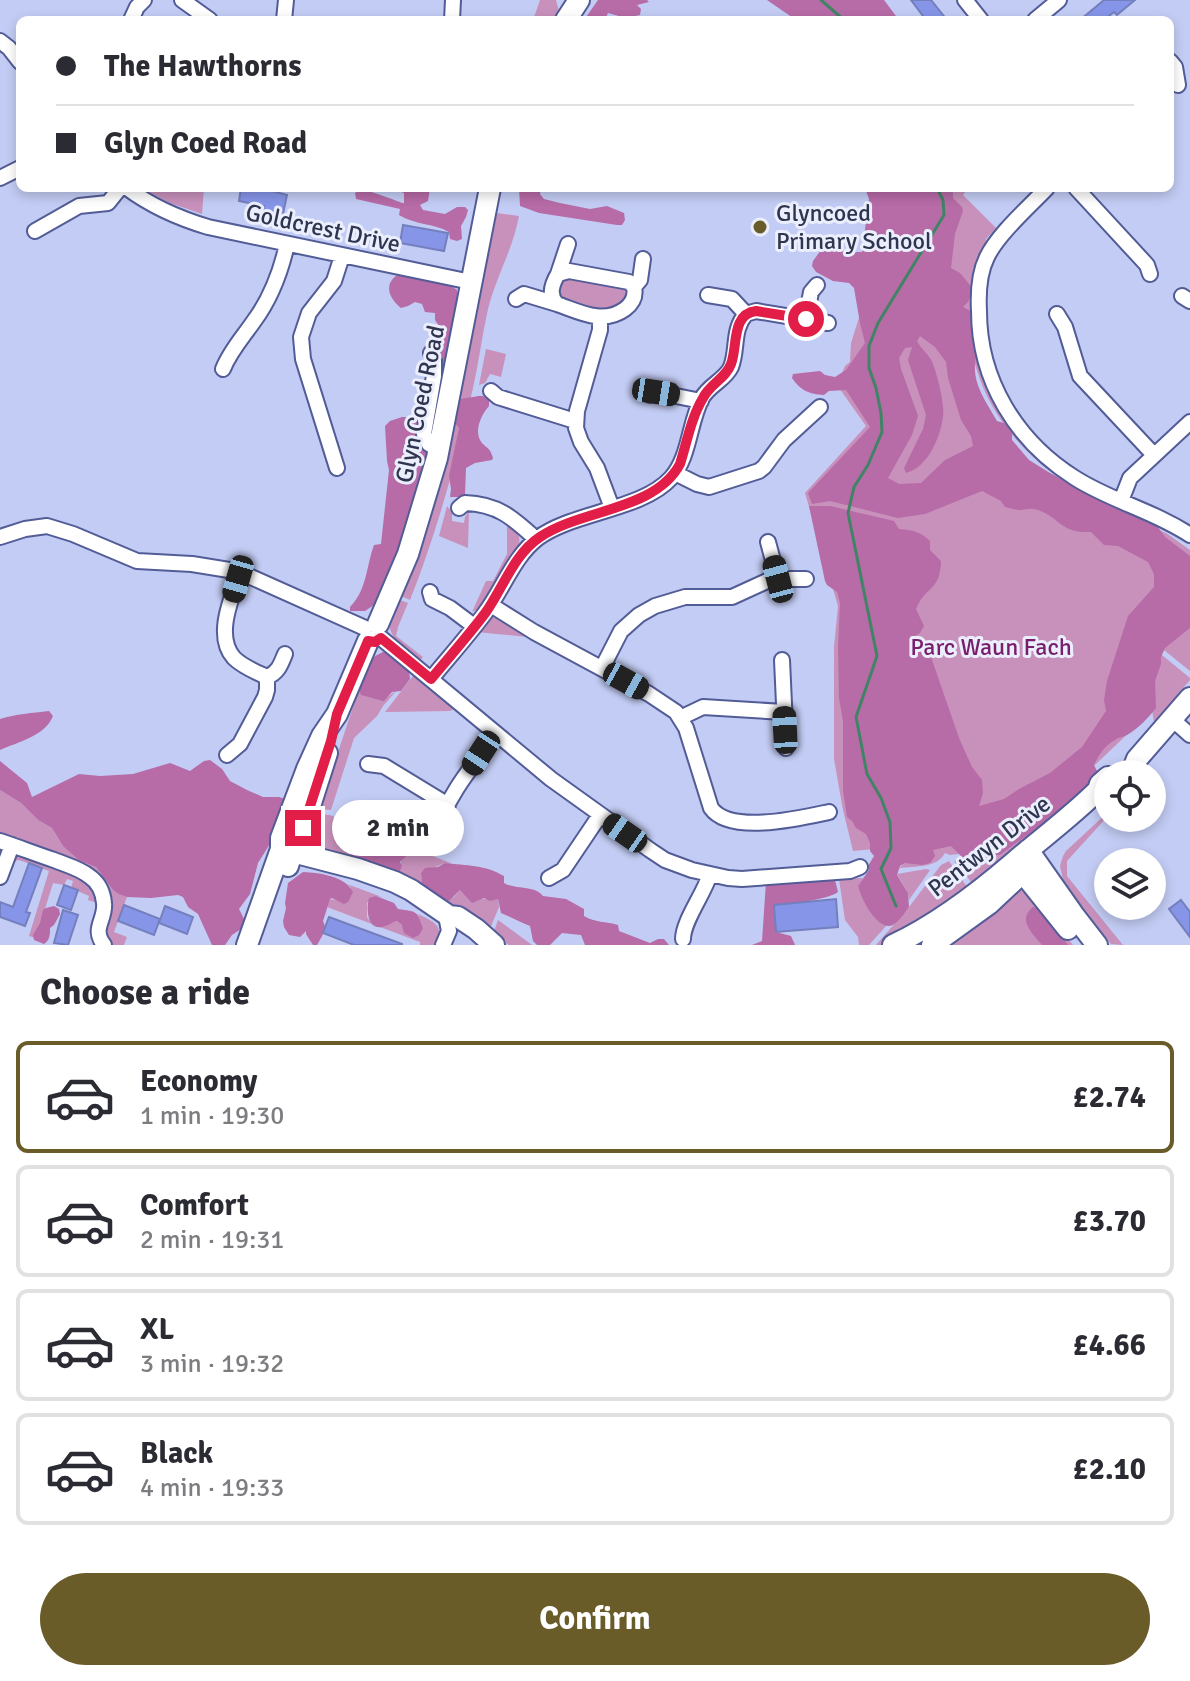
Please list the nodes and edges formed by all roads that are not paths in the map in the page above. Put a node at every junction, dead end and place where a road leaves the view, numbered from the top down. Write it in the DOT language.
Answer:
graph roads {
  1 [pos="182,0"];
  2 [pos="965,0"];
  3 [pos="1059,0"];
  4 [pos="204,16"];
  5 [pos="978,16"];
  6 [pos="1040,16"];
  7 [pos="0,41"];
  8 [pos="16,57"];
  9 [pos="1174,66"];
  10 [pos="1179,87"];
  11 [pos="117,192"];
  12 [pos="133,192"];
  13 [pos="489,192"];
  14 [pos="1043,192"];
  15 [pos="1080,192"];
  16 [pos="35,231"];
  17 [pos="287,244"];
  18 [pos="568,244"];
  19 [pos="342,256"];
  20 [pos="643,259"];
  21 [pos="558,274"];
  22 [pos="1150,274"];
  23 [pos="471,282"];
  24 [pos="817,285"];
  25 [pos="634,287"];
  26 [pos="708,295"];
  27 [pos="516,299"];
  28 [pos="557,304"];
  29 [pos="746,314"];
  30 [pos="1057,314"];
  31 [pos="600,318"];
  32 [pos="806,319"];
  33 [pos="828,323"];
  34 [pos="431,353"];
  35 [pos="223,369"];
  36 [pos="491,391"];
  37 [pos="650,395"];
  38 [pos="701,401"];
  39 [pos="820,407"];
  40 [pos="575,421"];
  41 [pos="1190,422"];
  42 [pos="439,450"];
  43 [pos="1154,455"];
  44 [pos="337,468"];
  45 [pos="675,473"];
  46 [pos="1121,501"];
  47 [pos="459,508"];
  48 [pos="612,508"];
  49 [pos="1190,535"];
  50 [pos="0,537"];
  51 [pos="536,539"];
  52 [pos="768,542"];
  53 [pos="240,573"];
  54 [pos="778,579"];
  55 [pos="806,579"];
  56 [pos="430,592"];
  57 [pos="491,605"];
  58 [pos="474,626"];
  59 [pos="373,633"];
  60 [pos="285,654"];
  61 [pos="782,660"];
  62 [pos="602,668"];
  63 [pos="267,677"];
  64 [pos="431,679"];
  65 [pos="1190,698"];
  66 [pos="784,712"];
  67 [pos="337,714"];
  68 [pos="680,718"];
  69 [pos="1172,719"];
  70 [pos="496,735"];
  71 [pos="1190,735"];
  72 [pos="786,748"];
  73 [pos="227,755"];
  74 [pos="1139,760"];
  75 [pos="368,764"];
  76 [pos="1094,794"];
  77 [pos="448,805"];
  78 [pos="1094,810"];
  79 [pos="829,812"];
  80 [pos="600,815"];
  81 [pos="303,828"];
  82 [pos="435,837"];
  83 [pos="6,843"];
  84 [pos="284,856"];
  85 [pos="313,857"];
  86 [pos="1025,862"];
  87 [pos="860,867"];
  88 [pos="710,874"];
  89 [pos="0,877"];
  90 [pos="549,878"];
  91 [pos="447,929"];
  92 [pos="683,939"];
  93 [pos="493,944"];
  94 [pos="104,945"];
  95 [pos="247,945"];
  96 [pos="260,945"];
  97 [pos="893,945"];
  98 [pos="932,945"];
  99 [pos="1081,945"];
  100 [pos="1097,945"];
  1 -- 4 [label="street"];
  2 -- 5 [label="street"];
  3 -- 6 [label="street"];
  7 -- 8 [label="street"];
  9 -- 10 [label="street"];
  11 -- 16 [label="street"];
  12 -- 17 [label="street, Goldcrest Drive"];
  13 -- 23 [label="street, Glyn Coed Road"];
  14 -- 46 [label="street"];
  15 -- 22 [label="street"];
  17 -- 19 [label="street, Goldcrest Drive"];
  17 -- 35 [label="street"];
  18 -- 21 [label="street"];
  19 -- 23 [label="street, Goldcrest Drive"];
  19 -- 44 [label="street"];
  20 -- 25 [label="street"];
  21 -- 25 [label="street"];
  21 -- 28 [label="street"];
  23 -- 42 [label="street, Glyn Coed Road"];
  24 -- 32 [label="street"];
  25 -- 31 [label="street"];
  26 -- 29 [label="street"];
  27 -- 28 [label="street"];
  28 -- 31 [label="street"];
  29 -- 32 [label="street"];
  29 -- 38 [label="street"];
  30 -- 43 [label="street"];
  31 -- 40 [label="street"];
  32 -- 33 [label="street"];
  34 -- 42 [label="street"];
  36 -- 40 [label="street"];
  37 -- 38 [label="street"];
  38 -- 45 [label="street"];
  39 -- 45 [label="street"];
  40 -- 48 [label="street"];
  41 -- 43 [label="street"];
  42 -- 59 [label="street, Glyn Coed Road"];
  43 -- 46 [label="street"];
  45 -- 48 [label="street"];
  46 -- 49 [label="street"];
  47 -- 51 [label="street"];
  48 -- 51 [label="street"];
  50 -- 53 [label="street"];
  51 -- 57 [label="street"];
  52 -- 54 [label="street"];
  53 -- 59 [label="street"];
  53 -- 63 [label="street"];
  54 -- 55 [label="street"];
  54 -- 62 [label="street"];
  56 -- 58 [label="street"];
  57 -- 58 [label="street"];
  57 -- 62 [label="street"];
  58 -- 64 [label="street"];
  59 -- 64 [label="street"];
  59 -- 67 [label="street, Glyn Coed Road"];
  60 -- 63 [label="street"];
  61 -- 66 [label="street"];
  62 -- 68 [label="street"];
  63 -- 73 [label="street"];
  64 -- 70 [label="street"];
  65 -- 69 [label="street, Pentwyn Drive"];
  66 -- 68 [label="street"];
  66 -- 72 [label="street"];
  67 -- 81 [label="street, Glyn Coed Road"];
  67 -- 84 [label="street, Glyn Coed Road"];
  68 -- 79 [label="street"];
  69 -- 71 [label="street"];
  69 -- 74 [label="street, Pentwyn Drive"];
  70 -- 77 [label="street"];
  70 -- 80 [label="street"];
  75 -- 77 [label="street"];
  76 -- 86 [label="street, Pentwyn Drive"];
  77 -- 82 [label="street"];
  78 -- 86 [label="street, Pentwyn Drive"];
  80 -- 88 [label="street"];
  80 -- 90 [label="street"];
  81 -- 84 [label="street, Glyn Coed Road"];
  81 -- 85 [label="street"];
  83 -- 89 [label="street"];
  83 -- 94 [label="street"];
  84 -- 85 [label="street"];
  84 -- 91 [label="street"];
  84 -- 95 [label="street, Glyn Coed Road"];
  84 -- 96 [label="street, Glyn Coed Road"];
  85 -- 91 [label="street"];
  86 -- 97 [label="street, Pentwyn Drive"];
  86 -- 98 [label="street, Pentwyn Drive"];
  86 -- 99 [label="street"];
  86 -- 100 [label="street"];
  87 -- 88 [label="street"];
  88 -- 92 [label="street"];
  91 -- 93 [label="street"];
}
